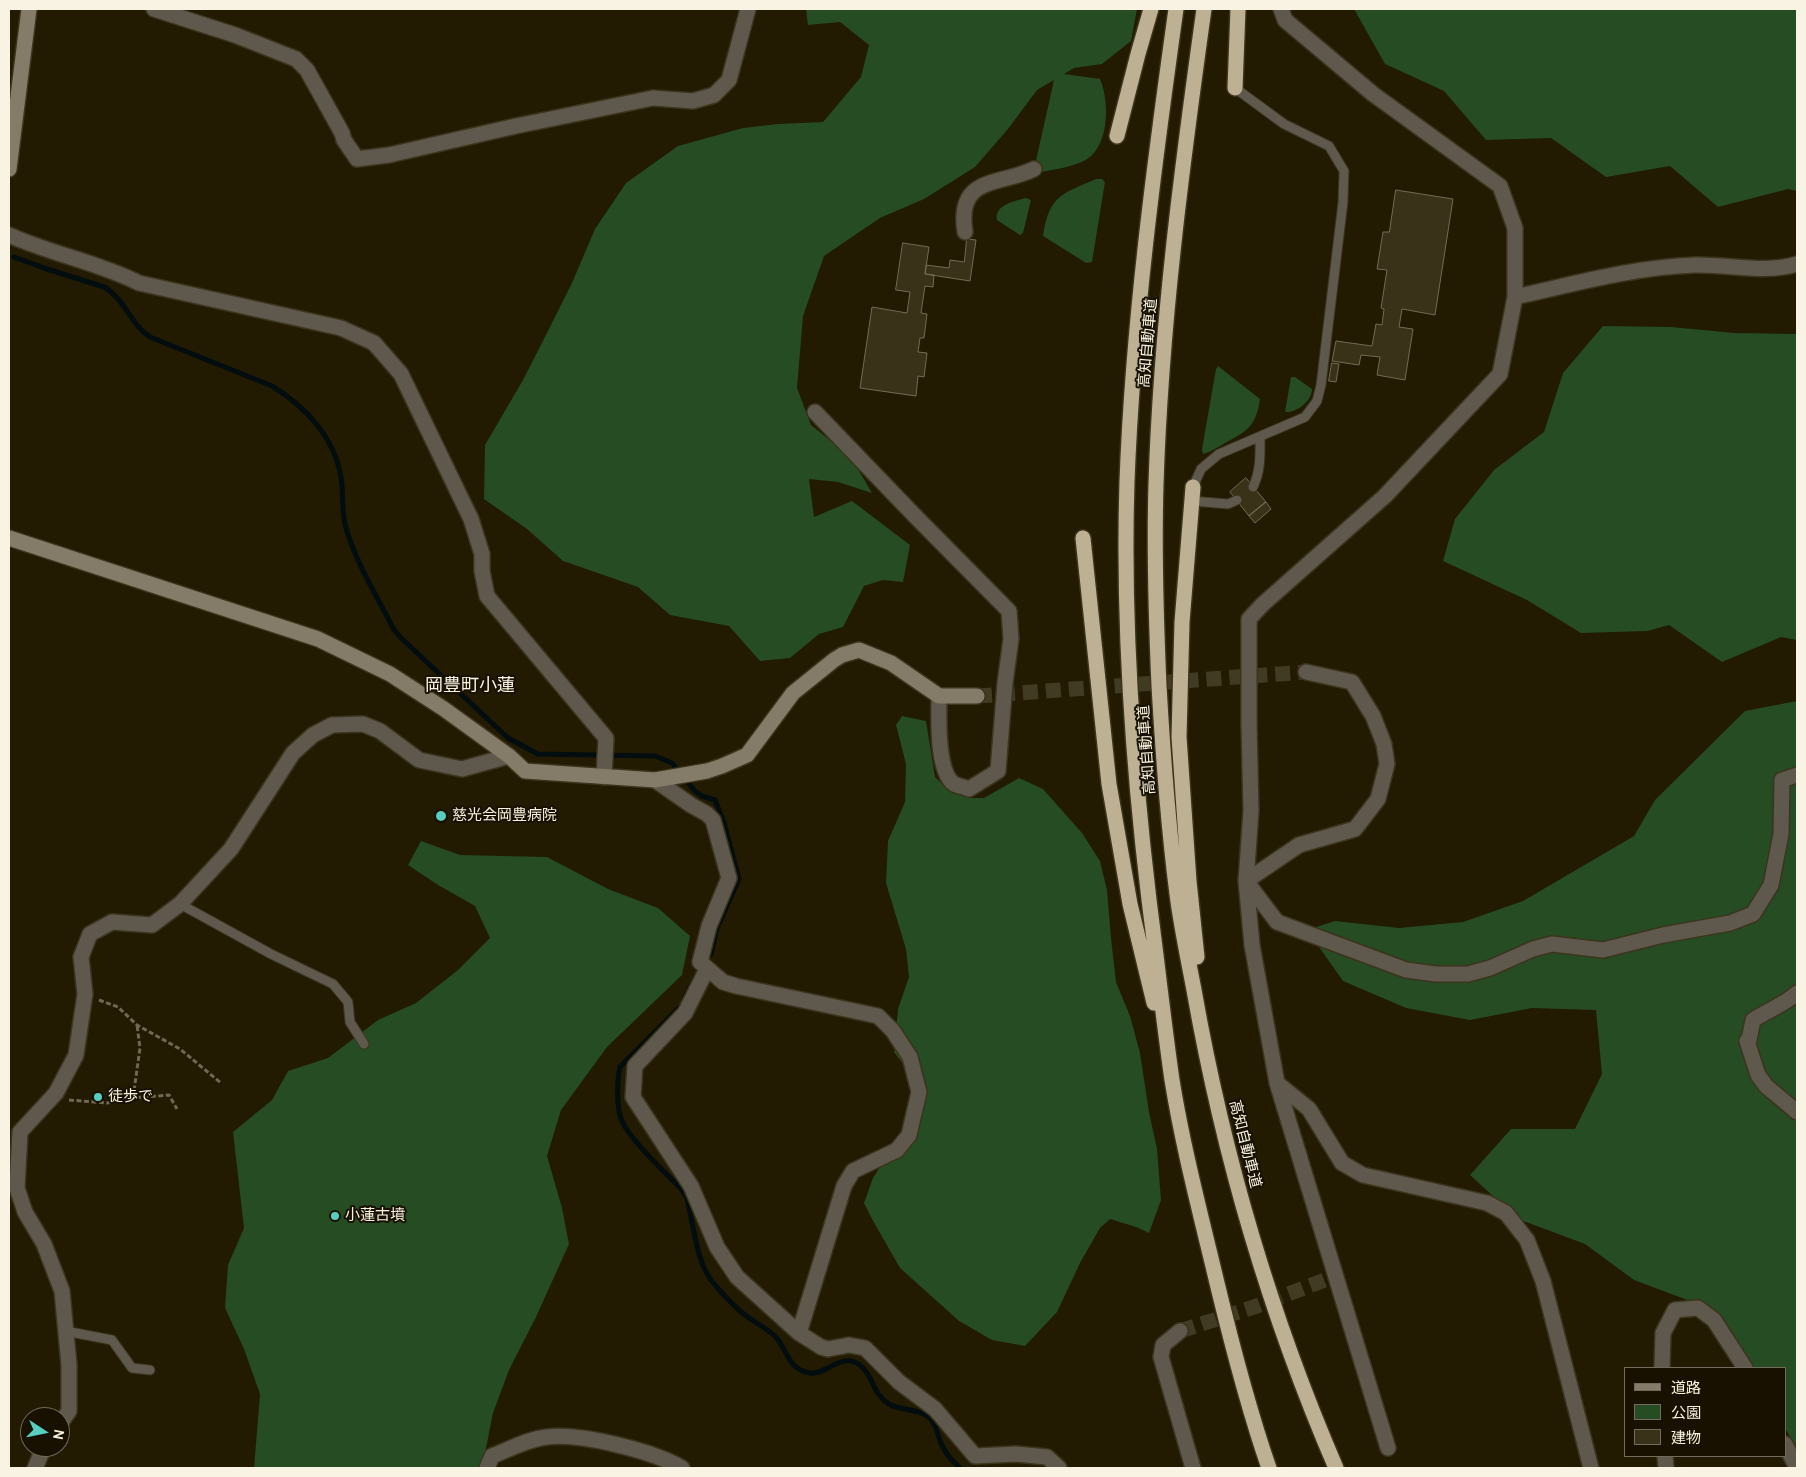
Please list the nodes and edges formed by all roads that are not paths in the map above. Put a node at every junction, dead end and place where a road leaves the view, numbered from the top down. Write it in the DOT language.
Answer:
graph roads {
  1 [pos="29,9"];
  2 [pos="154,9"];
  3 [pos="748,9"];
  4 [pos="1151,9"];
  5 [pos="1176,9"];
  6 [pos="1204,9"];
  7 [pos="1238,9"];
  8 [pos="1281,9"];
  9 [pos="1235,88"];
  10 [pos="1118,136"];
  11 [pos="9,169"];
  12 [pos="1034,169"];
  13 [pos="965,232"];
  14 [pos="9,235"];
  15 [pos="1797,264"];
  16 [pos="1515,297"];
  17 [pos="815,412"];
  18 [pos="1260,437"];
  19 [pos="1253,487"];
  20 [pos="1193,494"];
  21 [pos="1237,500"];
  22 [pos="9,538"];
  23 [pos="1083,538"];
  24 [pos="1306,672"];
  25 [pos="939,696"];
  26 [pos="977,696"];
  27 [pos="509,756"];
  28 [pos="605,762"];
  29 [pos="1797,775"];
  30 [pos="655,780"];
  31 [pos="1246,881"];
  32 [pos="180,904"];
  33 [pos="704,966"];
  34 [pos="1797,994"];
  35 [pos="364,1044"];
  36 [pos="1204,1049"];
  37 [pos="1172,1082"];
  38 [pos="1278,1083"];
  39 [pos="1797,1112"];
  40 [pos="14,1131"];
  41 [pos="1180,1331"];
  42 [pos="65,1332"];
  43 [pos="799,1333"];
  44 [pos="1662,1367"];
  45 [pos="1744,1367"];
  46 [pos="150,1370"];
  47 [pos="69,1407"];
  48 [pos="1786,1446"];
  49 [pos="1388,1448"];
  50 [pos="487,1468"];
  51 [pos="682,1468"];
  52 [pos="1059,1468"];
  53 [pos="1194,1468"];
  54 [pos="1269,1468"];
  55 [pos="1336,1468"];
  56 [pos="1591,1468"];
  57 [pos="1797,1468"];
  1 -- 11 [label="street"];
  2 -- 3 [label="street"];
  4 -- 10 [label="highway"];
  5 -- 37 [label="highway, 高知自動車道"];
  6 -- 36 [label="highway, 高知自動車道"];
  7 -- 9 [label="highway"];
  8 -- 16 [label="street"];
  9 -- 18 [label="lane"];
  12 -- 13 [label="street"];
  14 -- 28 [label="street"];
  15 -- 16 [label="street"];
  16 -- 31 [label="street"];
  17 -- 25 [label="street"];
  18 -- 19 [label="lane"];
  18 -- 20 [label="lane"];
  20 -- 21 [label="lane"];
  20 -- 36 [label="highway"];
  22 -- 27 [label="street"];
  23 -- 37 [label="highway"];
  24 -- 31 [label="street"];
  25 -- 26 [label="street"];
  25 -- 30 [label="street"];
  27 -- 28 [label="street"];
  27 -- 32 [label="street"];
  28 -- 30 [label="street"];
  29 -- 31 [label="street"];
  30 -- 33 [label="street"];
  31 -- 38 [label="street"];
  32 -- 35 [label="lane"];
  32 -- 40 [label="street"];
  33 -- 43 [label="street"];
  33 -- 43 [label="street"];
  34 -- 39 [label="street"];
  36 -- 55 [label="highway, 高知自動車道"];
  37 -- 54 [label="highway, 高知自動車道"];
  38 -- 49 [label="street"];
  38 -- 56 [label="street"];
  40 -- 42 [label="street"];
  41 -- 53 [label="street"];
  42 -- 46 [label="lane"];
  42 -- 47 [label="street"];
  43 -- 52 [label="street"];
  44 -- 45 [label="street"];
  48 -- 57 [label="street"];
  50 -- 51 [label="street"];
}
